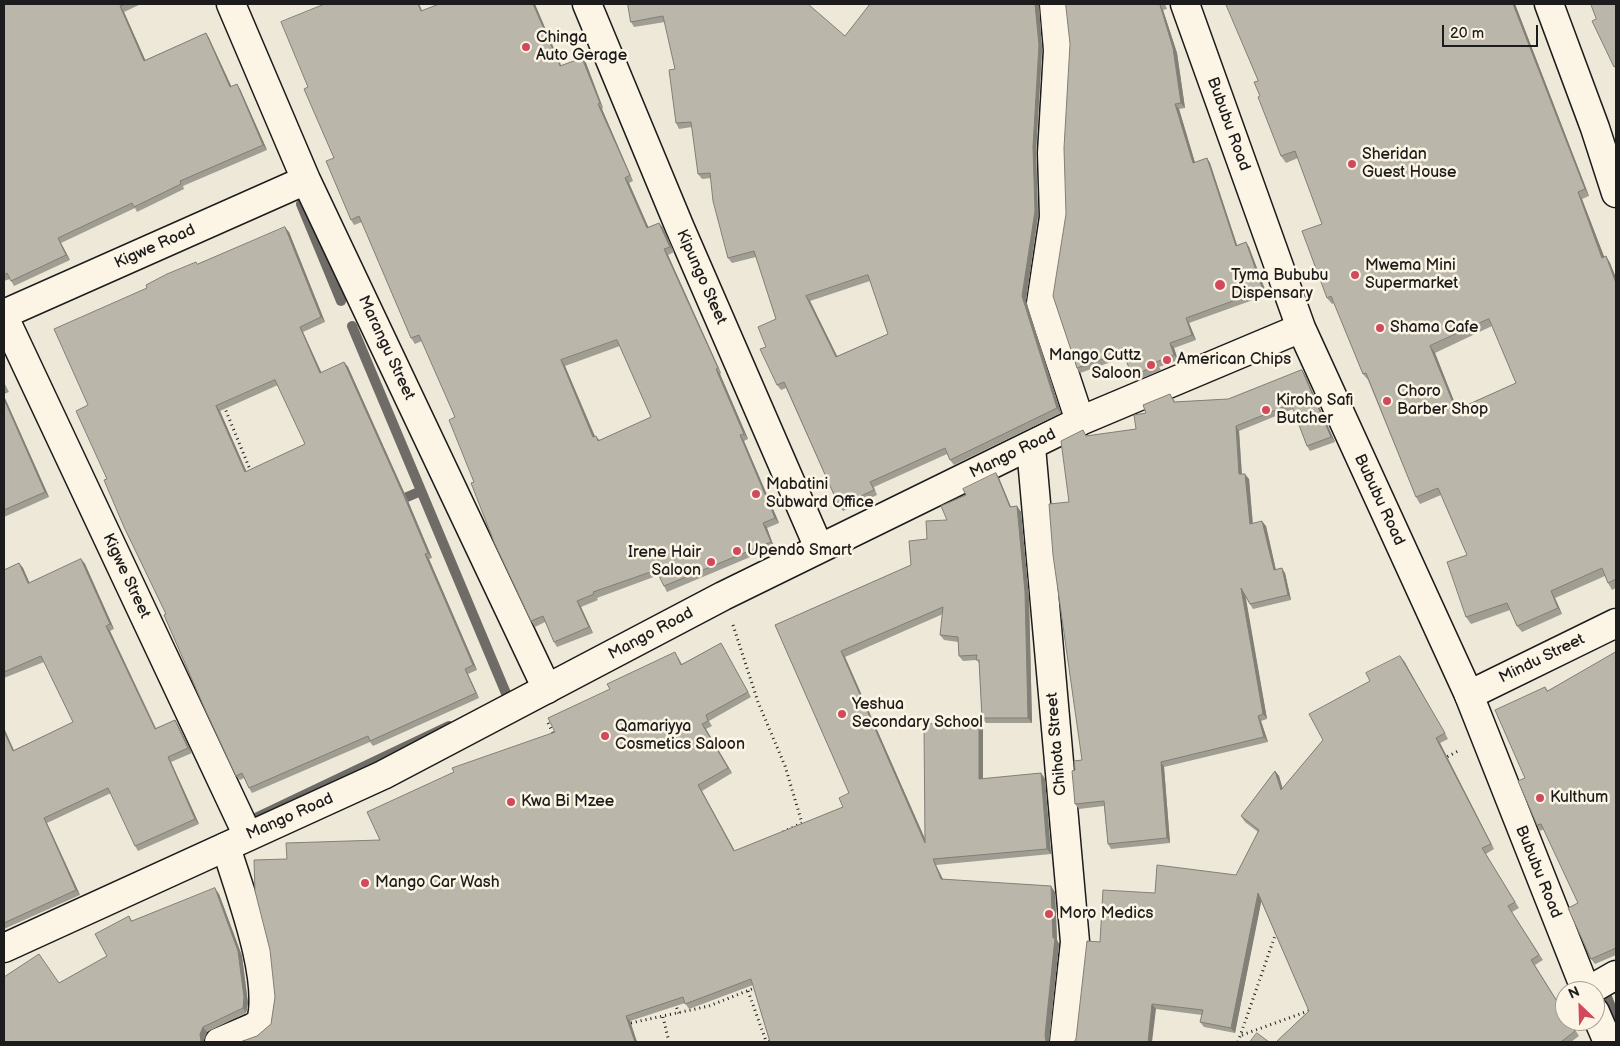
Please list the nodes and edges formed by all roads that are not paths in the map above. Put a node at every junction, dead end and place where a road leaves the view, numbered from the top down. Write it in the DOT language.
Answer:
graph roads {
  1 [pos="231,4"];
  2 [pos="587,4"];
  3 [pos="1054,4"];
  4 [pos="1185,4"];
  5 [pos="1548,4"];
  6 [pos="1606,122"];
  7 [pos="306,180"];
  8 [pos="1616,193"];
  9 [pos="4,315"];
  10 [pos="1301,328"];
  11 [pos="1080,421"];
  12 [pos="1031,447"];
  13 [pos="819,548"];
  14 [pos="1616,623"];
  15 [pos="540,693"];
  16 [pos="1469,695"];
  17 [pos="237,841"];
  18 [pos="4,948"];
  19 [pos="1616,975"];
  20 [pos="1583,981"];
  21 [pos="1605,981"];
  22 [pos="219,1042"];
  23 [pos="1064,1042"];
  1 -- 7 [label="street, Marangu Street"];
  2 -- 13 [label="street, Kipungo Steet"];
  3 -- 11 [label="street"];
  4 -- 10 [label="street, Bububu Road"];
  5 -- 6 [label="street"];
  6 -- 8 [label="street"];
  7 -- 9 [label="street, Kigwe Road"];
  7 -- 15 [label="street, Marangu Street"];
  9 -- 17 [label="street, Kigwe Street"];
  10 -- 11 [label="street, Mango Road"];
  10 -- 16 [label="street, Bububu Road"];
  11 -- 12 [label="street, Mango Road"];
  12 -- 13 [label="street, Mango Road"];
  12 -- 23 [label="street, Chihota Street"];
  13 -- 15 [label="street, Mango Road"];
  14 -- 16 [label="street, Mindu Street"];
  15 -- 17 [label="street, Mango Road"];
  16 -- 20 [label="street, Bububu Road"];
  17 -- 18 [label="street, Mango Road"];
  17 -- 22 [label="street, Kigwe Street"];
  19 -- 21 [label="street"];
}
